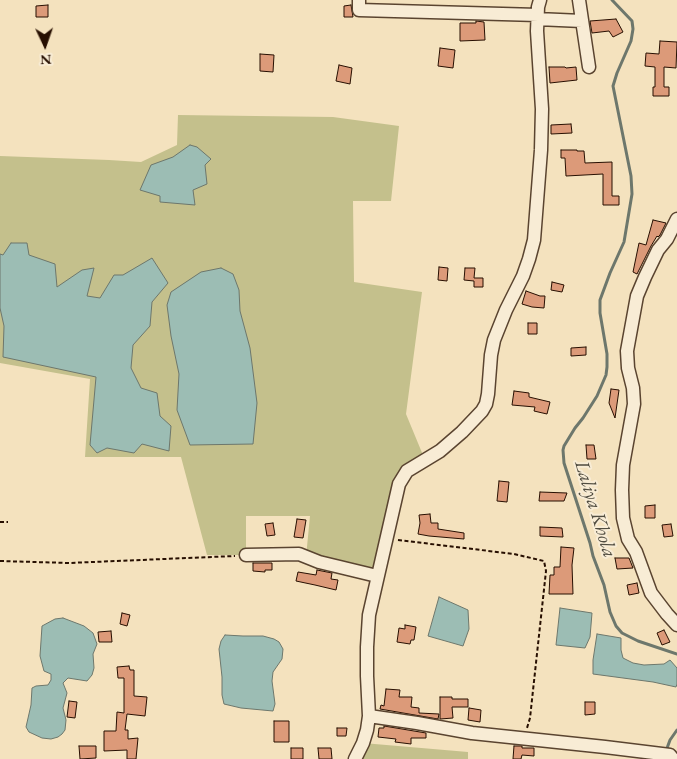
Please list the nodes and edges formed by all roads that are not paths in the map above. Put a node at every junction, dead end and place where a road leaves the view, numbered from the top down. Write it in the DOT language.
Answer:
graph roads {
  1 [pos="359,0"];
  2 [pos="540,0"];
  3 [pos="579,0"];
  4 [pos="538,17"];
  5 [pos="582,21"];
  6 [pos="589,67"];
  7 [pos="677,218"];
  8 [pos="246,555"];
  9 [pos="378,576"];
  10 [pos="677,625"];
  11 [pos="369,716"];
  12 [pos="671,756"];
  13 [pos="355,759"];
  1 -- 4 [label="street"];
  2 -- 4 [label="street"];
  3 -- 5 [label="street"];
  4 -- 5 [label="street"];
  4 -- 9 [label="street"];
  5 -- 6 [label="street"];
  7 -- 10 [label="street"];
  8 -- 9 [label="street"];
  9 -- 11 [label="street"];
  11 -- 12 [label="street"];
  11 -- 13 [label="street"];
}
